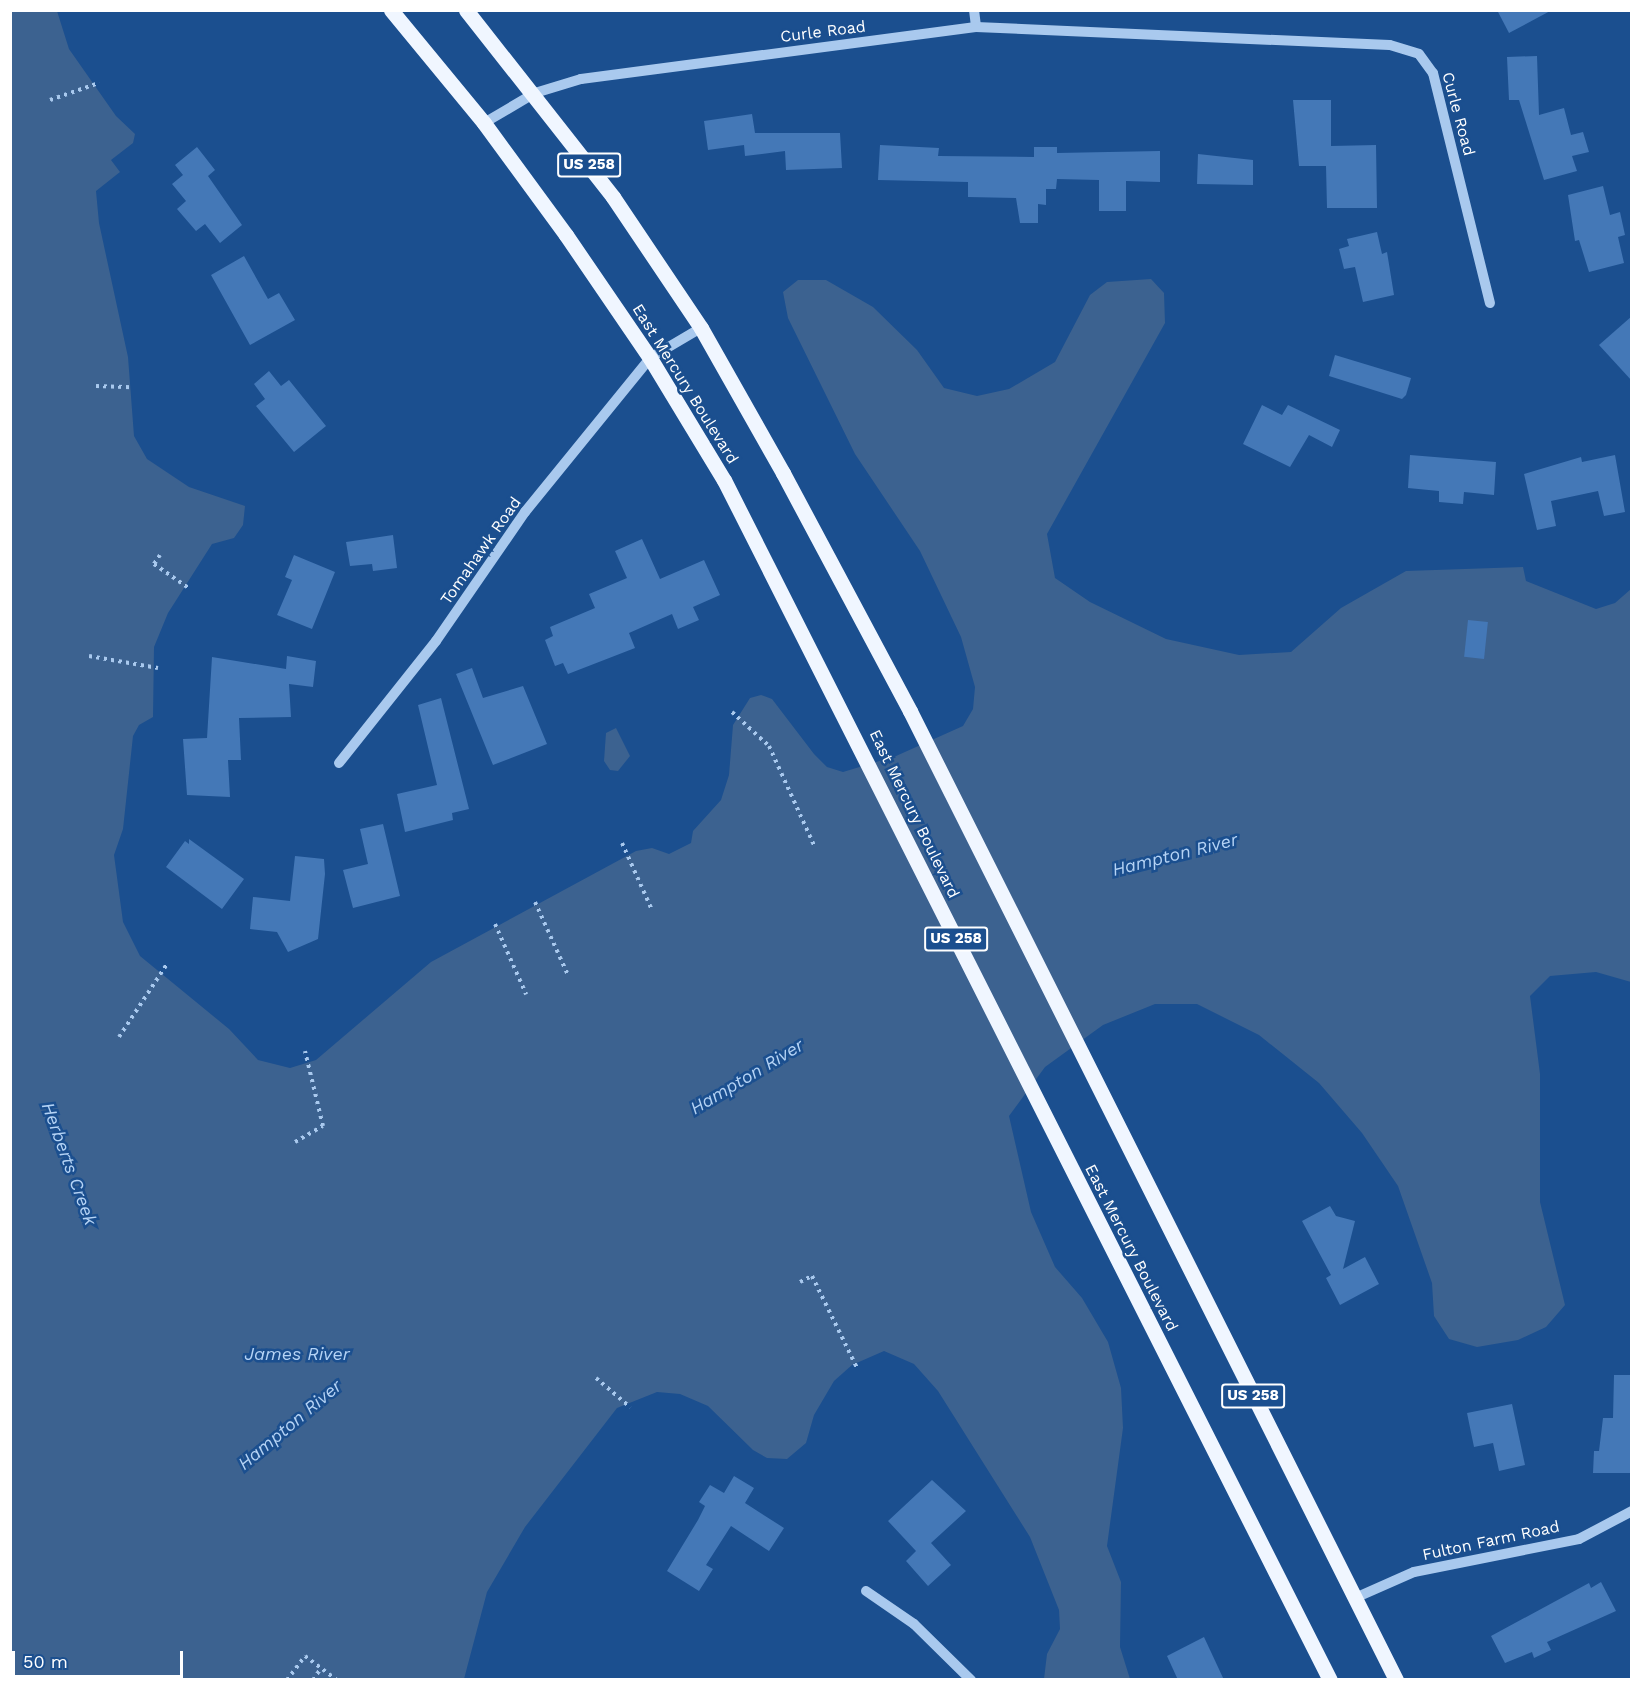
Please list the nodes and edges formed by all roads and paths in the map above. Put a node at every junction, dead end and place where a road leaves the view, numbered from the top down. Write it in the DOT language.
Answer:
graph roads {
  1 [pos="390,10"];
  2 [pos="466,10"];
  3 [pos="974,10"];
  4 [pos="976,27"];
  5 [pos="99,83"];
  6 [pos="535,93"];
  7 [pos="50,100"];
  8 [pos="484,123"];
  9 [pos="1490,303"];
  10 [pos="701,328"];
  11 [pos="650,358"];
  12 [pos="96,386"];
  13 [pos="132,387"];
  14 [pos="160,555"];
  15 [pos="190,589"];
  16 [pos="89,656"];
  17 [pos="159,668"];
  18 [pos="732,712"];
  19 [pos="339,763"];
  20 [pos="622,843"];
  21 [pos="814,845"];
  22 [pos="535,902"];
  23 [pos="652,910"];
  24 [pos="495,924"];
  25 [pos="167,964"];
  26 [pos="567,973"];
  27 [pos="526,994"];
  28 [pos="119,1037"];
  29 [pos="304,1051"];
  30 [pos="295,1142"];
  31 [pos="800,1282"];
  32 [pos="858,1368"];
  33 [pos="596,1378"];
  34 [pos="630,1407"];
  35 [pos="1632,1511"];
  36 [pos="866,1591"];
  37 [pos="1355,1598"];
  38 [pos="321,1668"];
  39 [pos="286,1680"];
  40 [pos="313,1680"];
  41 [pos="337,1680"];
  42 [pos="971,1680"];
  43 [pos="1330,1680"];
  44 [pos="1396,1680"];
  1 -- 8 [label="main road, East Mercury Boulevard / US 258"];
  2 -- 6 [label="main road, US 258"];
  3 -- 4 [label="street"];
  4 -- 6 [label="street, Curle Road"];
  4 -- 9 [label="street, Curle Road"];
  5 -- 7 [label="path"];
  6 -- 8 [label="street, Curle Road"];
  6 -- 10 [label="main road, US 258"];
  8 -- 11 [label="main road, East Mercury Boulevard / US 258"];
  10 -- 11 [label="street"];
  10 -- 37 [label="main road, US 258"];
  11 -- 19 [label="street, Tomahawk Road"];
  11 -- 43 [label="main road, East Mercury Boulevard / US 258"];
  12 -- 13 [label="path"];
  14 -- 15 [label="path"];
  16 -- 17 [label="path"];
  18 -- 21 [label="path"];
  20 -- 23 [label="path"];
  22 -- 26 [label="path"];
  24 -- 27 [label="path"];
  25 -- 28 [label="path"];
  29 -- 30 [label="path"];
  31 -- 32 [label="path"];
  33 -- 34 [label="path"];
  35 -- 37 [label="street, Fulton Farm Road"];
  36 -- 42 [label="street"];
  37 -- 44 [label="main road, US 258"];
  38 -- 39 [label="path"];
  38 -- 40 [label="path"];
  38 -- 41 [label="path"];
}
